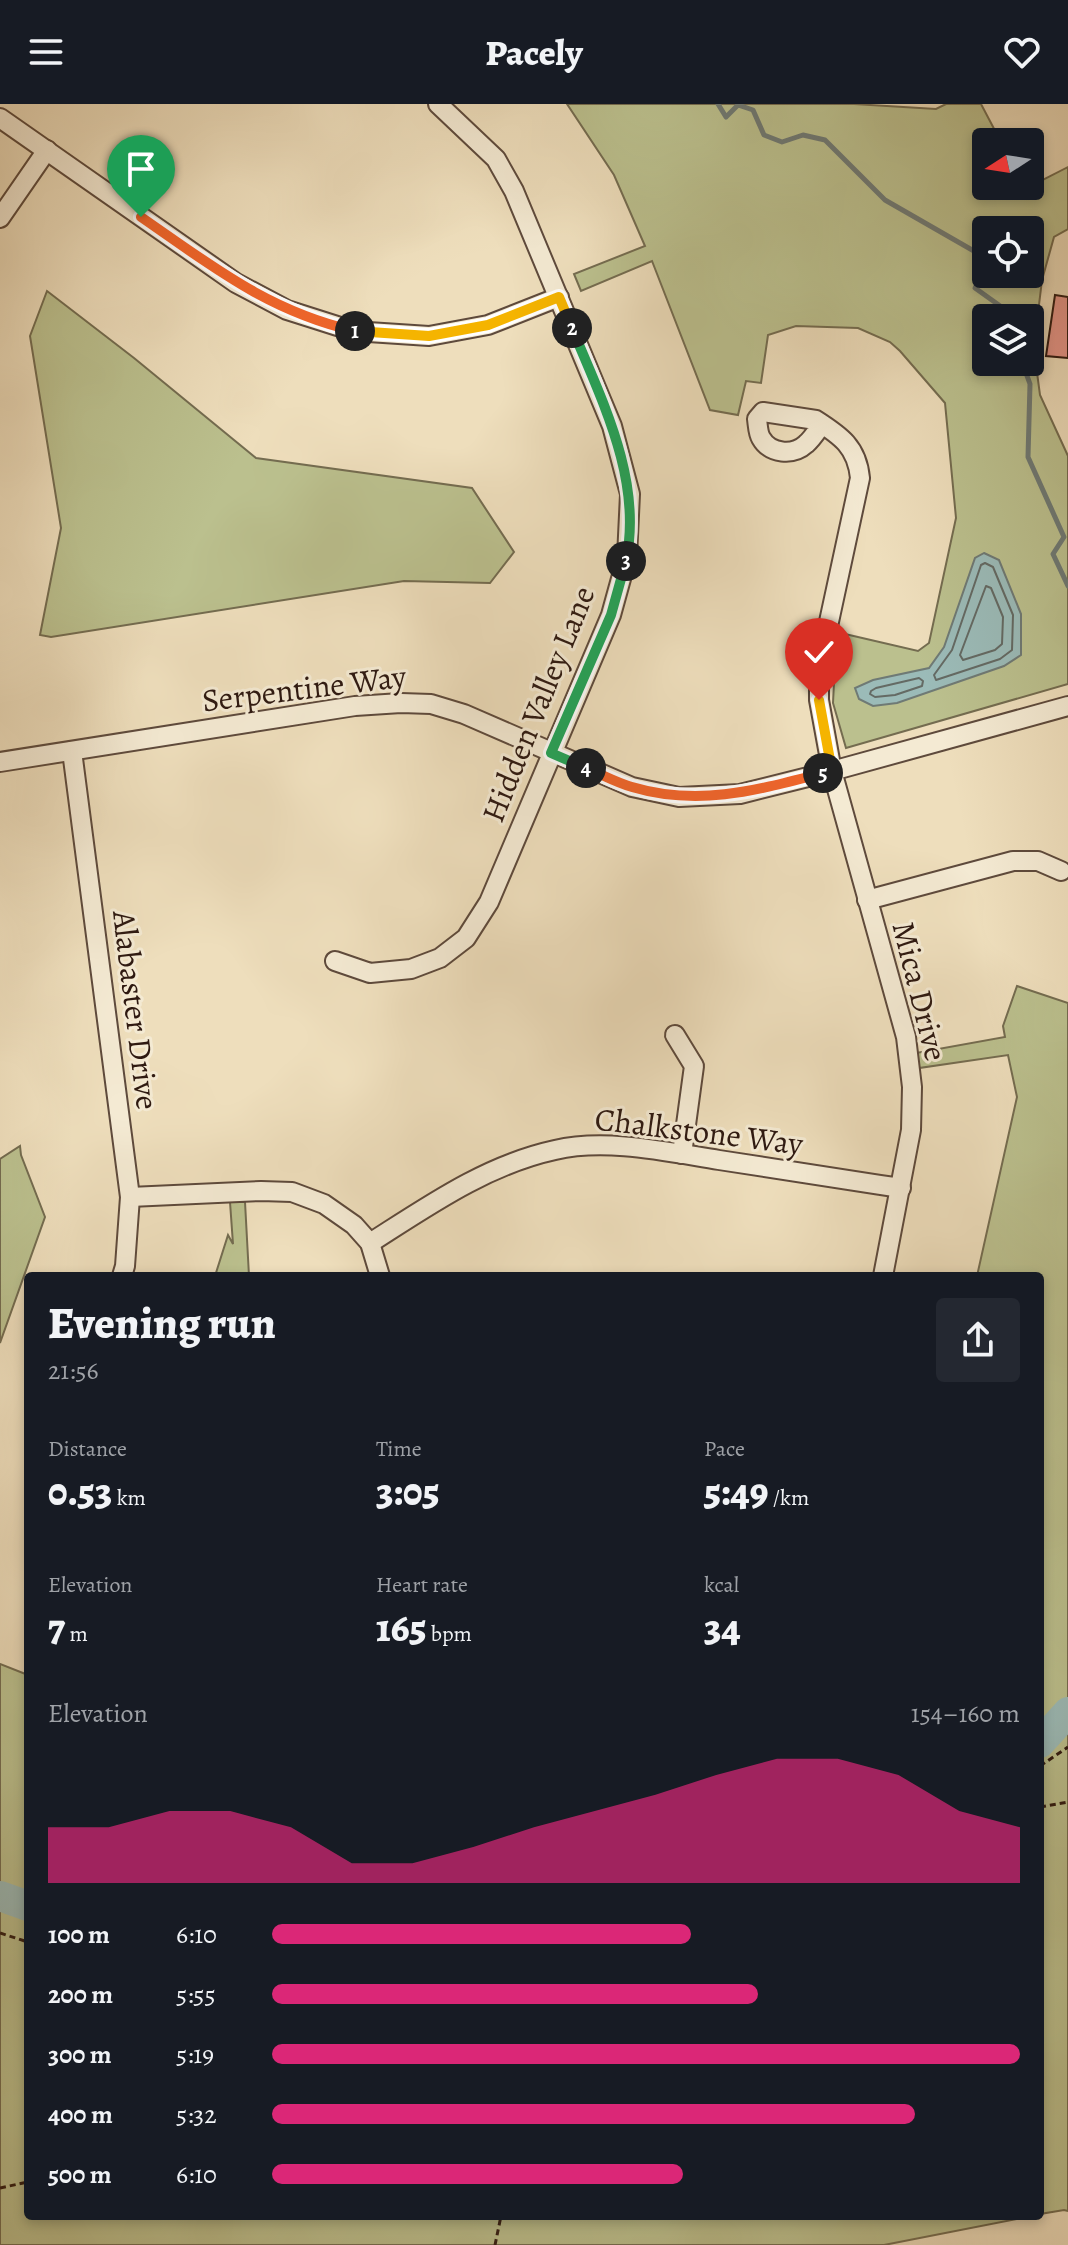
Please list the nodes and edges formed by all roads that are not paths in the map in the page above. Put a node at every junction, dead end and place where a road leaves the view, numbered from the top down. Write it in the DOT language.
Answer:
graph roads {
  1 [pos="438,104"];
  2 [pos="0,118"];
  3 [pos="47,150"];
  4 [pos="0,218"];
  5 [pos="559,297"];
  6 [pos="822,424"];
  7 [pos="1068,706"];
  8 [pos="72,751"];
  9 [pos="551,753"];
  10 [pos="0,762"];
  11 [pos="832,771"];
  12 [pos="1061,871"];
  13 [pos="867,900"];
  14 [pos="335,961"];
  15 [pos="675,1035"];
  16 [pos="682,1154"];
  17 [pos="901,1188"];
  18 [pos="130,1197"];
  19 [pos="370,1243"];
  20 [pos="123,1272"];
  21 [pos="379,1272"];
  22 [pos="884,1272"];
  1 -- 5 [label="street, Hidden Valley Lane"];
  2 -- 3 [label="street"];
  3 -- 4 [label="street"];
  3 -- 5 [label="street"];
  5 -- 9 [label="street, Hidden Valley Lane"];
  6 -- 11 [label="street, Mica Drive"];
  7 -- 11 [label="street, Serpentine Way"];
  8 -- 9 [label="street, Serpentine Way"];
  8 -- 10 [label="street, Serpentine Way"];
  8 -- 18 [label="street, Alabaster Drive"];
  9 -- 11 [label="street, Serpentine Way"];
  9 -- 14 [label="street, Hidden Valley Lane"];
  11 -- 13 [label="street, Mica Drive"];
  12 -- 13 [label="street"];
  13 -- 17 [label="street, Mica Drive"];
  15 -- 16 [label="street"];
  16 -- 17 [label="street, Chalkstone Way"];
  16 -- 19 [label="street, Chalkstone Way"];
  17 -- 22 [label="street, Mica Drive"];
  18 -- 19 [label="street"];
  18 -- 20 [label="street, Alabaster Drive"];
  19 -- 21 [label="street"];
}
